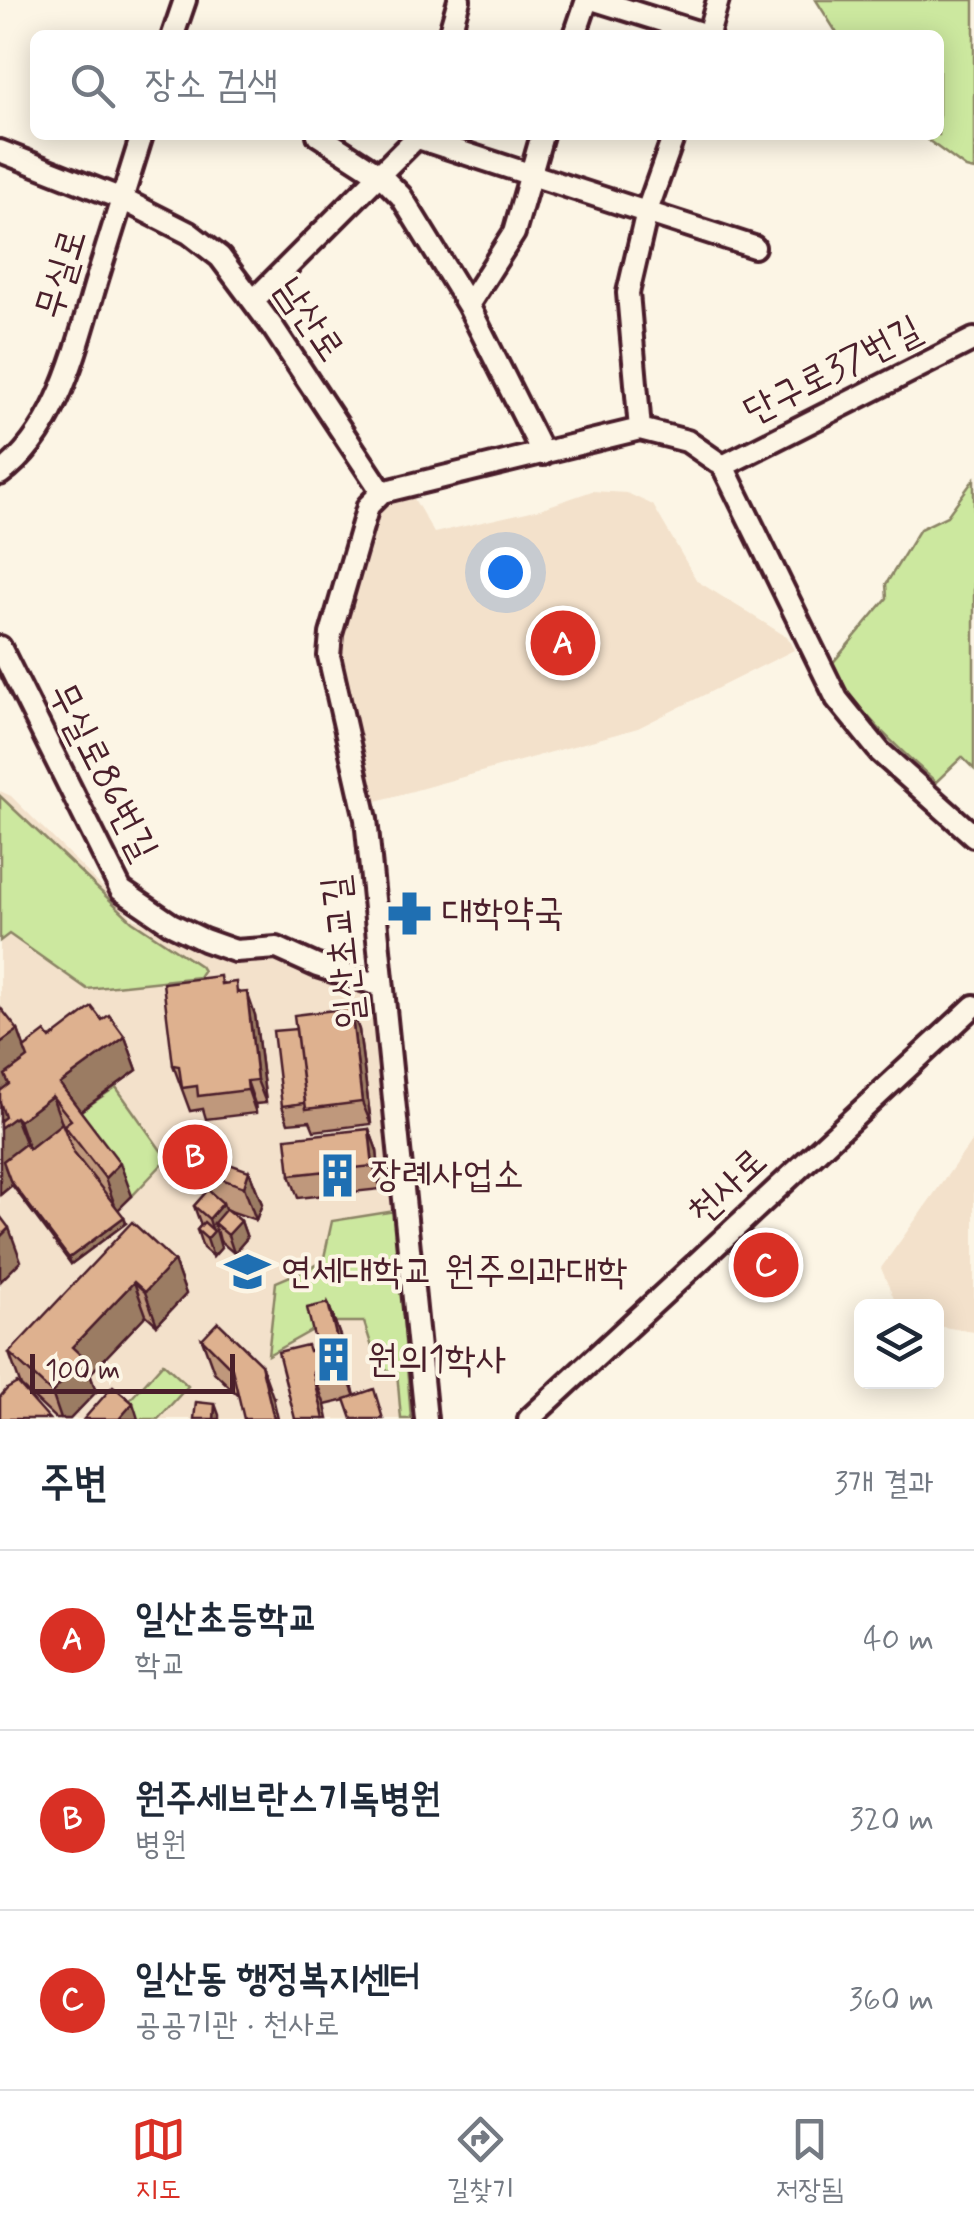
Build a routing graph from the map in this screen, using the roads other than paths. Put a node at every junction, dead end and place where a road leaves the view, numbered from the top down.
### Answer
1 (185, 0) edge
2 (459, 0) edge
3 (591, 0) edge
4 (718, 0) edge
5 (175, 30) edge
6 (450, 30) edge
7 (578, 30) edge
8 (691, 30) edge
9 (709, 30) edge
10 (140, 140) edge
11 (326, 140) edge
12 (415, 140) edge
13 (430, 140) edge
14 (540, 140) edge
15 (672, 140) edge
16 (0, 151) edge
17 (380, 175) junction
18 (528, 175) junction
19 (122, 199) junction
20 (647, 212) junction
21 (754, 247) dead end
22 (254, 300) junction
23 (468, 305) junction
24 (974, 339) edge
25 (640, 430) junction
26 (543, 454) junction
27 (723, 466) junction
28 (0, 474) edge
29 (382, 492) junction
30 (0, 647) edge
31 (974, 836) edge
32 (382, 986) junction
33 (974, 1006) edge
34 (426, 1419) edge
35 (529, 1419) edge

1 - 5 street
2 - 6 street
3 - 7 street
3 - 8 street
4 - 9 street
10 - 19 street, 무실로
11 - 17 street
12 - 17 street
13 - 18 street
14 - 18 street
15 - 20 street
16 - 19 street, 남산로
17 - 22 street
17 - 23 street
18 - 20 street
18 - 23 street
19 - 22 street, 남산로
19 - 28 street, 무실로
20 - 21 street
20 - 25 street
22 - 29 street, 남산로
23 - 26 street
24 - 27 street, 단구로37번길
25 - 26 street
25 - 27 street
26 - 29 street
27 - 31 street
29 - 32 street, 일산초교길
30 - 32 street, 무실로86번길
32 - 34 street, 일산초교길
33 - 35 street, 천사로

